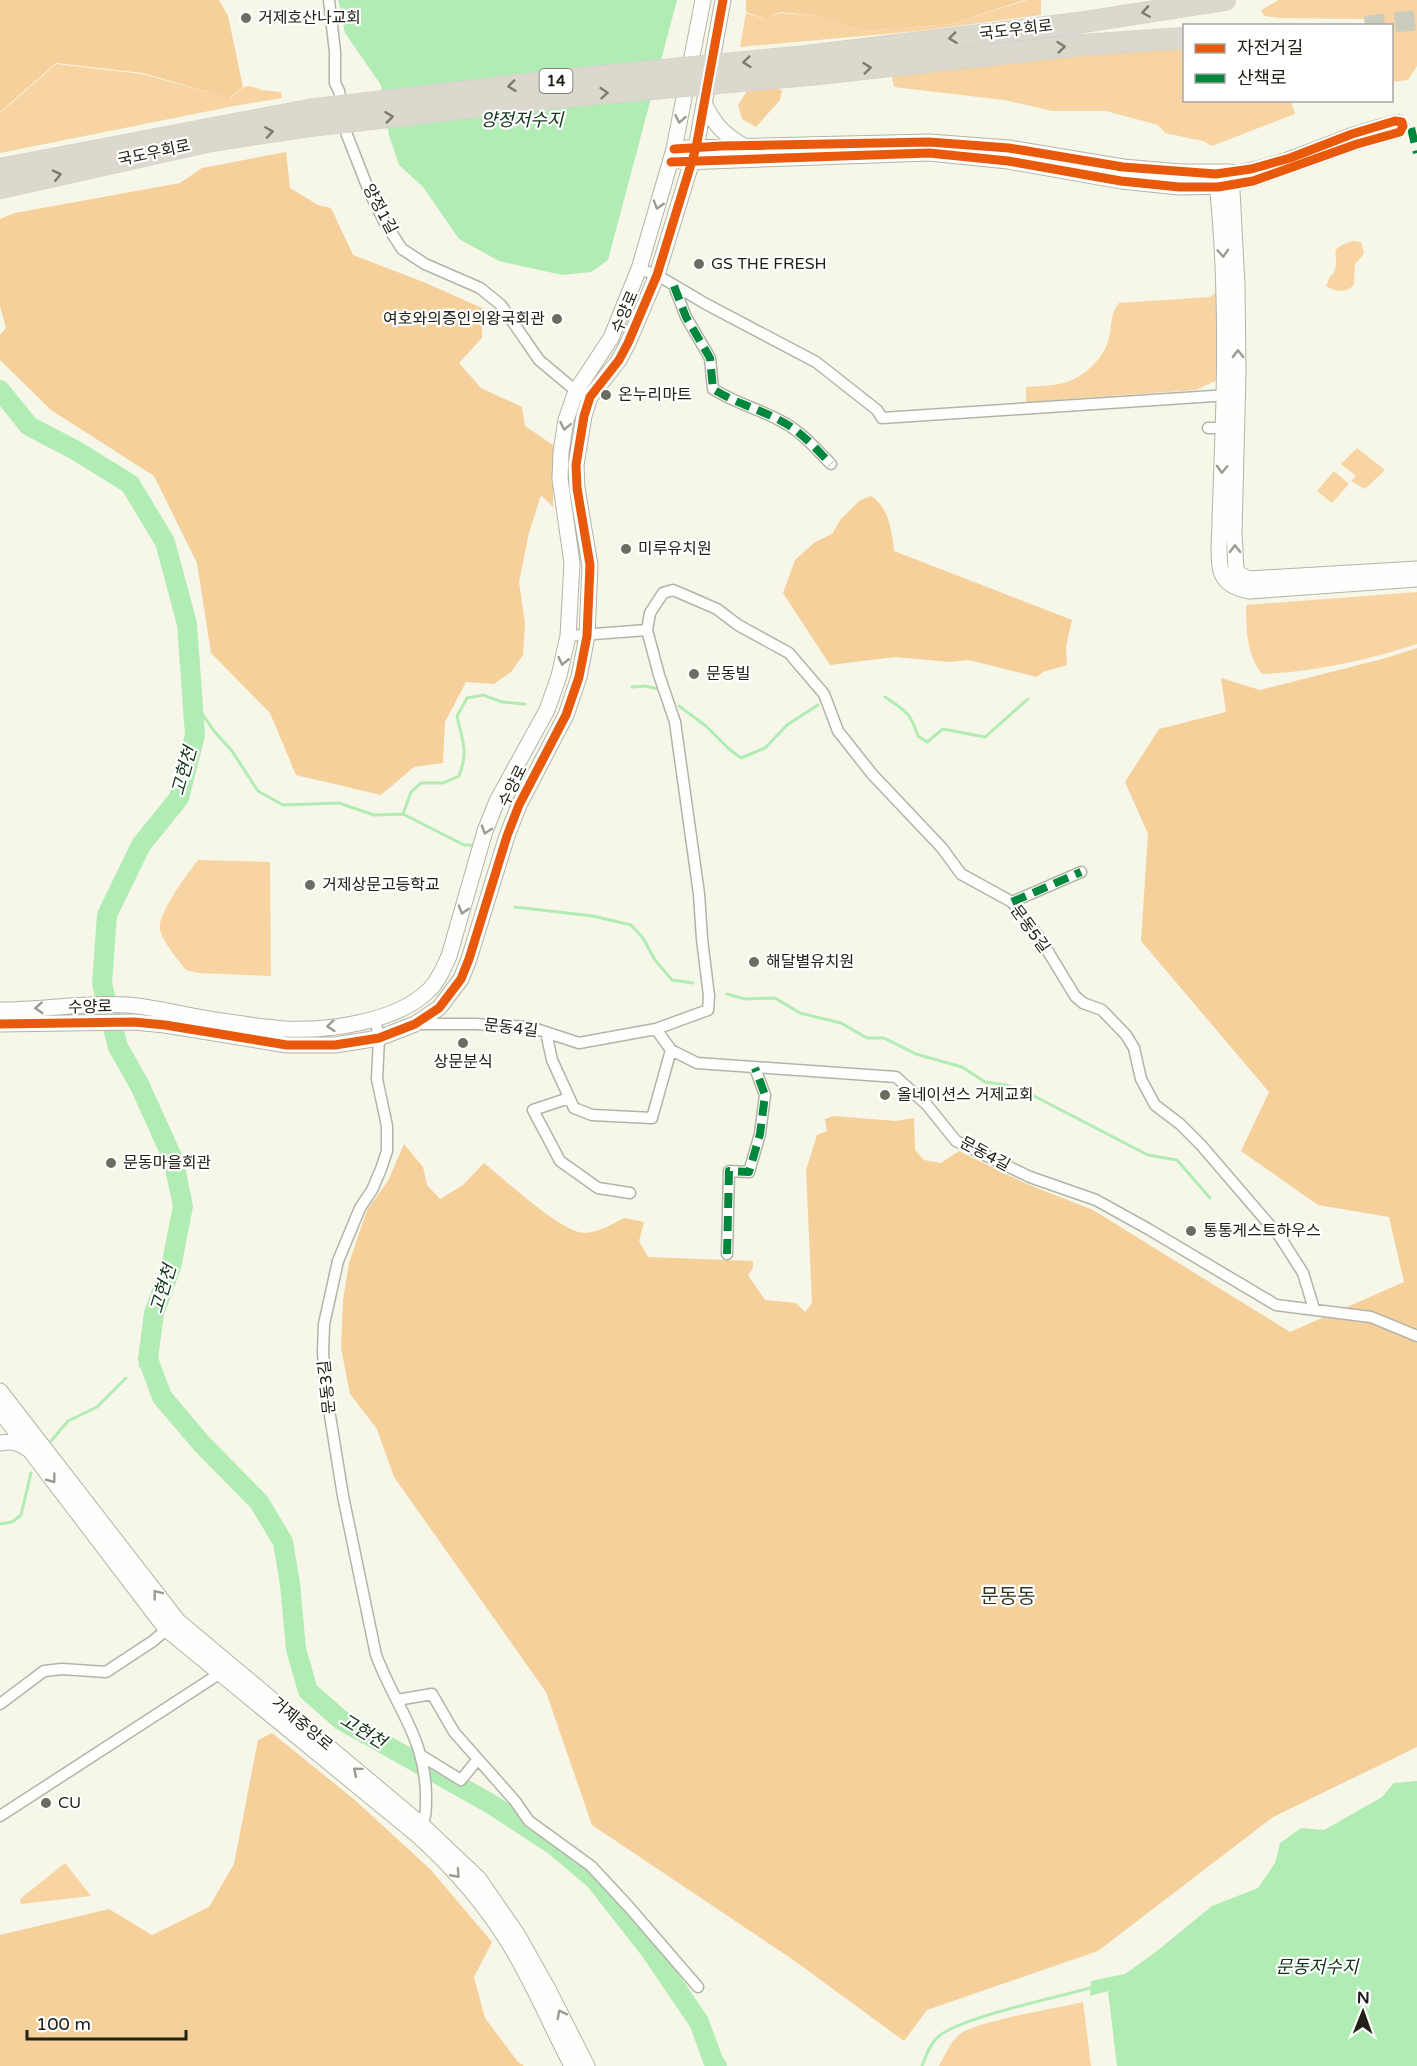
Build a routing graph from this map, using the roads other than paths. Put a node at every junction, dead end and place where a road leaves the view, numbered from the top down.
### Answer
1 (329, 0) edge
2 (703, 0) edge
3 (723, 0) edge
4 (1225, 0) edge
5 (1183, 38) edge
6 (807, 65) junction
7 (705, 105) junction
8 (309, 118) junction
9 (744, 146) junction
10 (695, 154) junction
11 (673, 156) junction
12 (710, 160) junction
13 (0, 169) edge
14 (688, 179) junction
15 (1225, 179) junction
16 (1189, 187) junction
17 (0, 188) edge
18 (1221, 213) junction
19 (639, 269) junction
20 (657, 275) junction
21 (675, 286) junction
22 (583, 394) junction
23 (1231, 395) junction
24 (1223, 428) junction
25 (831, 464) dead end
26 (1417, 569) edge
27 (1417, 579) edge
28 (647, 630) junction
29 (568, 636) junction
30 (587, 636) junction
31 (1081, 872) dead end
32 (1012, 902) junction
33 (0, 1010) edge
34 (375, 1018) junction
35 (0, 1024) edge
36 (415, 1024) junction
37 (656, 1029) junction
38 (546, 1032) junction
39 (379, 1038) junction
40 (671, 1050) junction
41 (755, 1068) junction
42 (569, 1098) junction
43 (630, 1193) dead end
44 (727, 1254) dead end
45 (1314, 1309) junction
46 (1417, 1336) edge
47 (0, 1391) edge
48 (11, 1422) edge
49 (0, 1443) edge
50 (31, 1452) junction
51 (172, 1625) junction
52 (224, 1669) junction
53 (397, 1700) junction
54 (0, 1704) edge
55 (422, 1756) junction
56 (477, 1760) junction
57 (0, 1816) edge
58 (419, 1830) junction
59 (698, 1987) dead end
60 (572, 2066) edge
61 (587, 2066) edge

1 - 22 street, 양정1길
2 -> 11 street
3 - 7 street, 수양로
4 -> 6 highway, 국도우회로 / 14
6 -> 5 highway, 국도우회로 / 14
6 - 8 highway, 14, bridge
7 - 9 street
7 - 10 street, 수양로
8 - 13 highway, 국도우회로 / 14
17 -> 8 highway, 국도우회로 / 14
9 - 10 street
9 - 15 street
10 - 11 street
10 - 12 street
10 - 14 street, 수양로
11 -> 19 street
12 - 14 street
12 - 16 street
14 - 20 street, 수양로
15 - 15 street
15 - 16 street
15 - 18 street
23 -> 15 street
16 - 18 street
18 -> 23 street
19 - 20 street
19 - 22 street
20 - 21 street
20 - 22 street, 수양로
21 - 23 street
21 - 25 street
22 -> 29 street, 수양로
22 - 30 street, 수양로
23 - 24 street
26 -> 24 street
24 -> 27 street
28 - 30 street
28 - 32 street, 문동5길
28 - 37 street
29 - 30 street
29 -> 34 street, 수양로
30 - 36 street, 수양로
31 - 32 street
32 - 45 street, 문동5길
34 -> 33 street, 수양로
34 - 39 street, 문동3길
35 - 39 street, 수양로
36 - 38 street, 문동4길
36 - 39 street, 수양로
37 - 38 street, 문동4길
37 - 40 street, 문동4길
38 - 42 street
39 - 53 street, 문동3길
40 - 41 street, 문동4길
40 - 42 street
41 - 44 street
41 - 45 street, 문동4길
42 - 43 street
45 - 46 street, 문동4길
47 - 48 street, 거제중앙로
48 - 49 street
48 - 50 street, 거제중앙로
51 -> 48 street, 거제중앙로
49 - 50 street
50 -> 51 street, 거제중앙로
51 - 52 street, 거제중앙로
51 - 54 street
52 - 57 street
52 - 58 street, 거제중앙로
53 - 55 street, 문동3길
53 - 56 street
55 - 56 street
55 - 58 street, 문동3길
56 - 59 street
58 -> 60 street, 거제중앙로
61 -> 58 street, 거제중앙로

